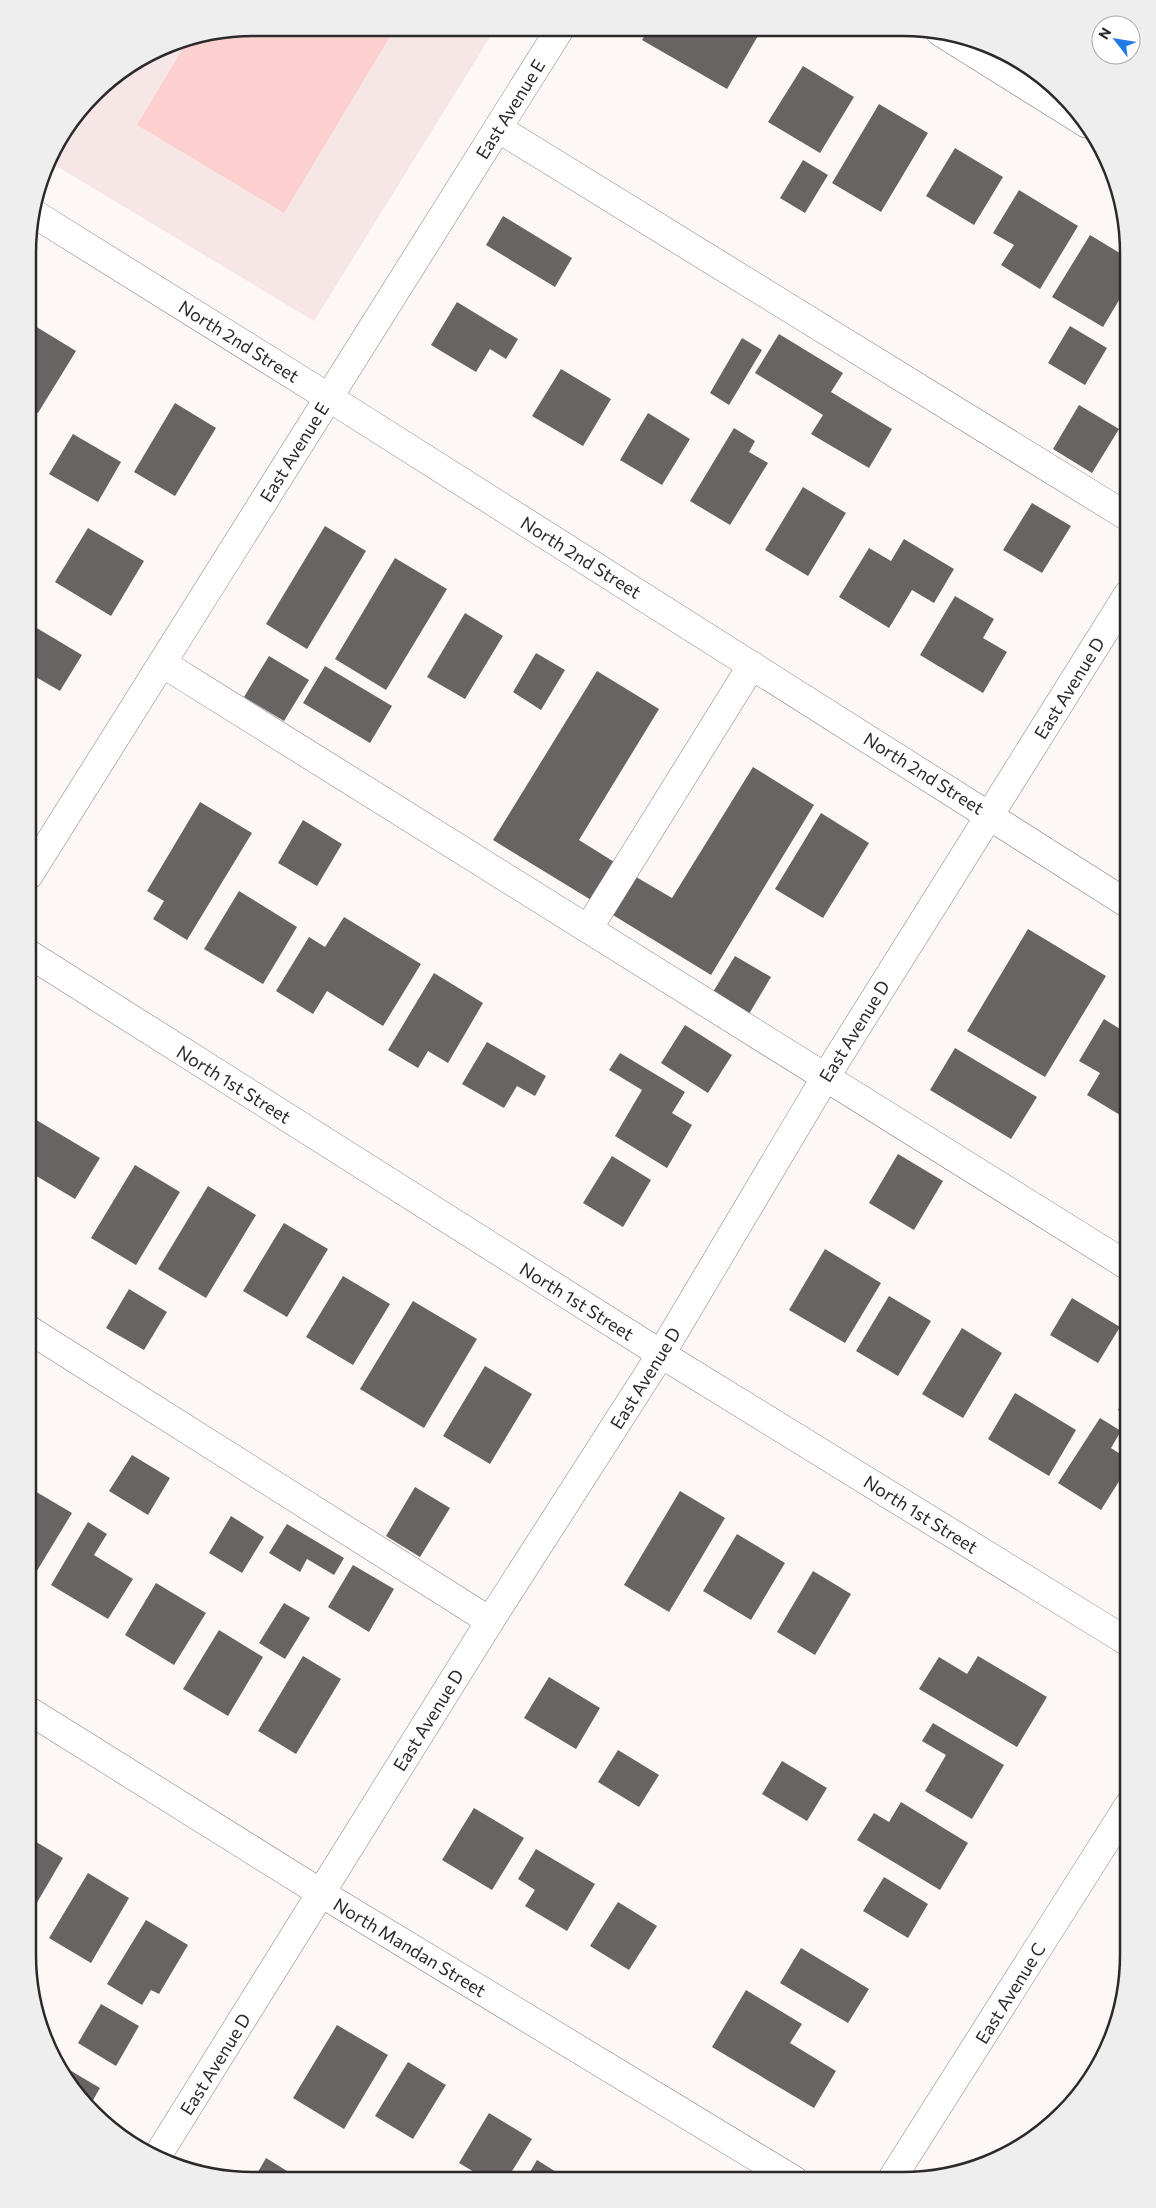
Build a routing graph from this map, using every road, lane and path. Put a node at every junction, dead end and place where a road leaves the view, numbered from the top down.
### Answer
1 (556, 36) edge
2 (959, 44) edge
3 (1067, 112) edge
4 (499, 129) junction
5 (39, 217) edge
6 (328, 397) junction
7 (1120, 512) edge
8 (1120, 607) edge
9 (162, 663) junction
10 (752, 665) junction
11 (990, 815) junction
12 (36, 864) edge
13 (1120, 899) edge
14 (588, 929) junction
15 (36, 958) edge
16 (825, 1078) junction
17 (1120, 1261) edge
18 (36, 1334) edge
19 (661, 1354) junction
20 (490, 1621) junction
21 (1120, 1637) edge
22 (36, 1715) edge
23 (1120, 1819) edge
24 (321, 1893) junction
25 (161, 2151) edge
26 (781, 2172) edge
27 (896, 2172) edge

1 - 4 street, East Avenue E
2 - 3 street
4 - 6 street, East Avenue E
4 - 7 street
5 - 6 street, North 2nd Street
6 - 9 street, East Avenue E
6 - 10 street, North 2nd Street
8 - 11 street, East Avenue D
9 - 12 street, East Avenue E
9 - 14 street
10 - 11 street, North 2nd Street
10 - 14 street
11 - 13 street, North 2nd Street
11 - 16 street, East Avenue D
14 - 16 street
15 - 19 street, North 1st Street
16 - 17 street
16 - 19 street, East Avenue D
18 - 20 street
19 - 20 street, East Avenue D
19 - 21 street, North 1st Street
20 - 24 street, East Avenue D
22 - 24 street, North Mandan Street
23 - 27 street, East Avenue C
24 - 25 street, East Avenue D
24 - 26 street, North Mandan Street

